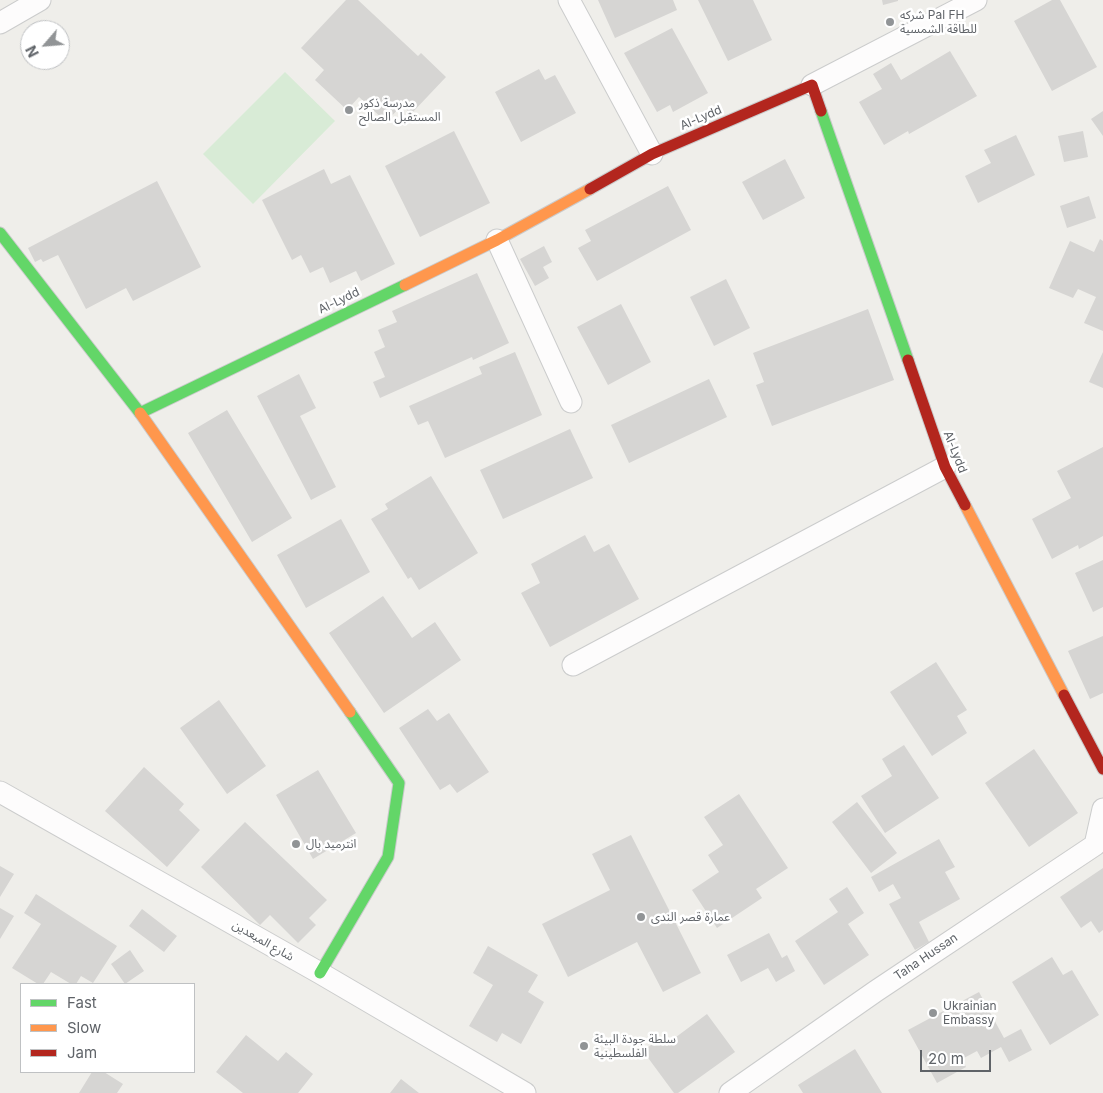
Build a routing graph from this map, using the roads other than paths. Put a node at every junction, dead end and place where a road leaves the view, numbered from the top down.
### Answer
1 (40, 0) edge
2 (569, 0) edge
3 (976, 0) edge
4 (0, 23) edge
5 (812, 85) junction
6 (652, 154) junction
7 (0, 233) edge
8 (497, 240) junction
9 (571, 402) dead end
10 (140, 413) junction
11 (944, 467) junction
12 (573, 665) dead end
13 (1103, 769) edge
14 (0, 792) edge
15 (1103, 810) edge
16 (320, 973) junction
17 (525, 1093) edge
18 (730, 1093) edge

1 - 4 street
2 - 6 street
3 - 5 street
5 - 6 street, Al-Lydd
5 - 11 street, Al-Lydd
6 - 8 street, Al-Lydd
7 - 10 street
8 - 9 street
8 - 10 street, Al-Lydd
10 - 16 street
11 - 12 street
11 - 13 street, Al-Lydd
14 - 16 street, شارع المبعدين
15 - 18 street, Taha Hussan
16 - 17 street, شارع المبعدين

